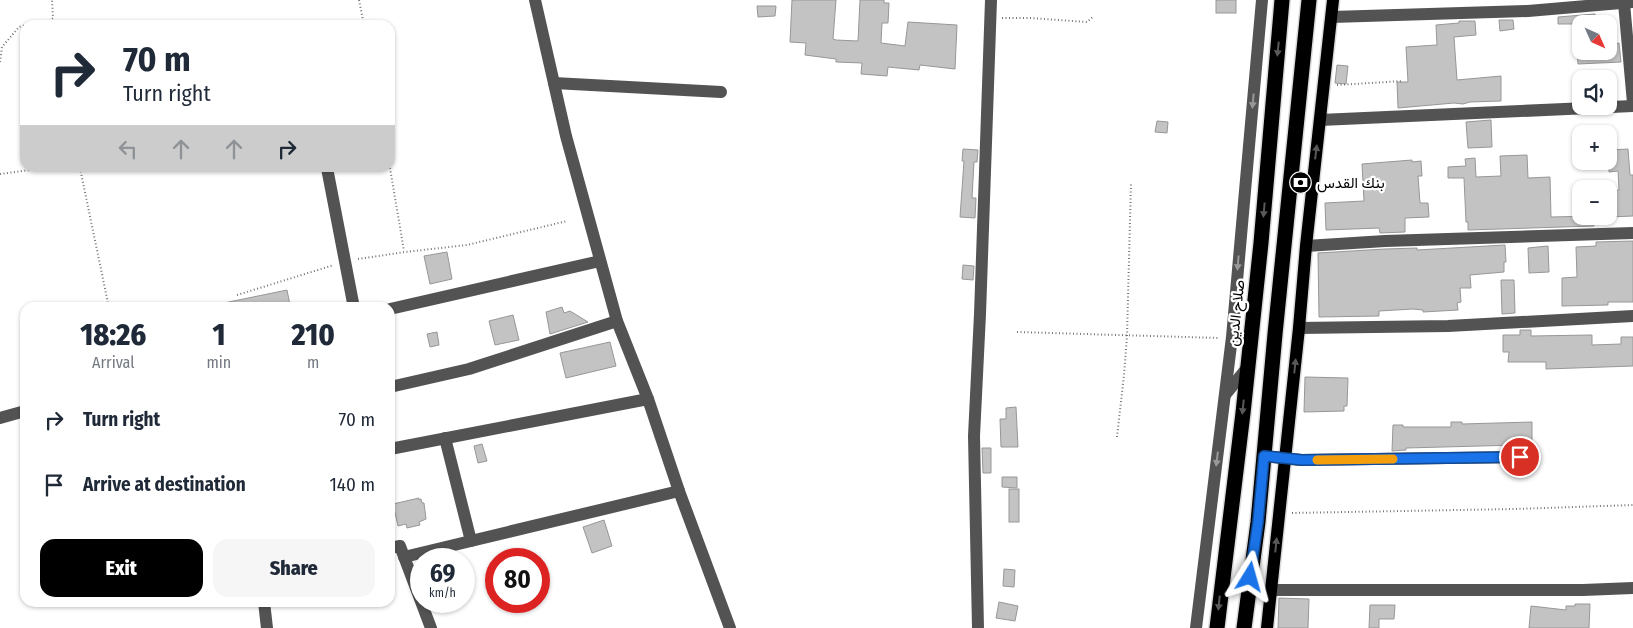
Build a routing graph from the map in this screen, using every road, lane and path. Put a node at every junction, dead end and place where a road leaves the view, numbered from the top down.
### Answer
1 (52, 0) edge
2 (359, 0) edge
3 (536, 0) edge
4 (991, 0) edge
5 (1262, 0) edge
6 (1282, 0) edge
7 (1309, 0) edge
8 (1333, 0) edge
9 (1628, 3) edge
10 (1094, 16) dead end
11 (1332, 17) junction
12 (992, 18) junction
13 (51, 20) edge
14 (363, 20) edge
15 (20, 27) edge
16 (0, 62) edge
17 (1403, 81) dead end
18 (554, 83) junction
19 (1324, 86) junction
20 (721, 92) dead end
21 (1633, 105) edge
22 (1320, 120) junction
23 (20, 171) edge
24 (81, 172) edge
25 (328, 172) edge
26 (391, 172) edge
27 (0, 174) edge
28 (1131, 183) dead end
29 (567, 221) dead end
30 (1633, 232) edge
31 (1306, 246) junction
32 (405, 252) junction
33 (600, 261) junction
34 (345, 262) junction
35 (238, 296) dead end
36 (108, 302) edge
37 (353, 302) edge
38 (395, 308) edge
39 (1633, 316) edge
40 (617, 321) junction
41 (1299, 328) junction
42 (1017, 332) dead end
43 (1127, 336) junction
44 (1232, 337) junction
45 (1248, 368) junction
46 (395, 386) edge
47 (1225, 394) junction
48 (648, 399) junction
49 (20, 412) edge
50 (0, 418) edge
51 (1117, 437) dead end
52 (445, 438) junction
53 (395, 448) edge
54 (1264, 456) junction
55 (1520, 457) dead end
56 (1285, 458) junction
57 (679, 491) junction
58 (1633, 505) edge
59 (1279, 513) junction
60 (471, 541) junction
61 (395, 547) edge
62 (404, 557) junction
63 (1633, 588) edge
64 (1272, 590) junction
65 (265, 607) edge
66 (267, 628) edge
67 (431, 628) edge
68 (730, 628) edge
69 (978, 628) edge
70 (1196, 628) edge
71 (1216, 628) edge
72 (1244, 628) edge
73 (1267, 628) edge

1 - 13 path
2 - 14 path
3 - 18 street
4 - 12 street
5 -> 44 street
6 -> 45 highway, صلاح الدين
7 - 54 highway
8 - 11 main road
9 - 11 street
9 - 21 street
10 - 12 path
11 - 19 main road
12 - 69 street
15 - 16 path
17 - 19 path
18 - 20 street
18 - 33 street
19 - 22 main road
21 - 22 street
31 -> 22 main road
23 - 27 path
24 - 36 path
25 - 34 street
26 - 32 path
28 - 43 path
29 - 32 path
30 - 31 street
31 - 41 main road
32 - 34 path
33 - 38 street
33 - 40 street
34 - 35 path
34 - 37 street
39 - 41 street
40 - 46 street
40 - 48 street
56 -> 41 main road
42 - 43 path
43 - 44 path
43 - 51 path
44 - 47 street
45 - 47 street
45 -> 71 highway, صلاح الدين
47 -> 70 street
48 - 52 street
48 - 57 street
49 - 50 street
52 - 53 street
52 - 60 street
54 - 56 street
54 - 72 highway
55 - 56 street
56 - 59 main road
57 - 60 street
57 - 68 street
58 - 59 path
64 -> 59 main road
60 - 62 street
61 - 62 street
62 - 67 street
63 - 64 street
64 - 73 main road
65 - 66 street

